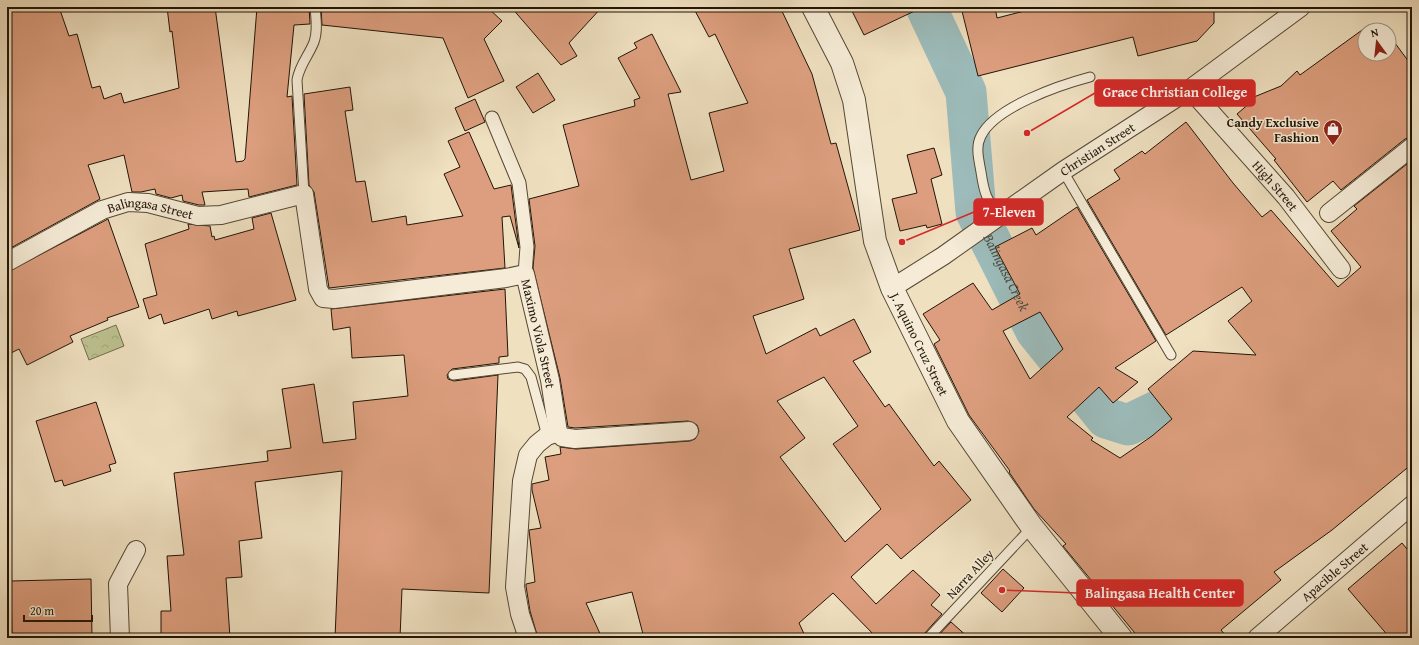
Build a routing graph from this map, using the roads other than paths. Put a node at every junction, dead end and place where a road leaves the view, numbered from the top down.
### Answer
1 (315, 7) edge
2 (813, 7) edge
3 (1301, 7) edge
4 (1090, 77) dead end
5 (1190, 89) junction
6 (492, 118) dead end
7 (1412, 147) edge
8 (1062, 171) junction
9 (304, 194) junction
10 (1329, 213) dead end
11 (997, 218) junction
12 (7, 262) edge
13 (1341, 269) dead end
14 (525, 274) junction
15 (892, 288) junction
16 (1171, 355) dead end
17 (453, 374) dead end
18 (689, 431) dead end
19 (552, 434) junction
20 (1412, 505) edge
21 (1032, 527) junction
22 (136, 550) dead end
23 (120, 638) edge
24 (528, 638) edge
25 (928, 638) edge
26 (1122, 638) edge
27 (1257, 638) edge

1 - 9 lane
2 - 15 street, J. Aquino Cruz Street
3 - 5 street, Christian Street
4 - 11 lane
5 - 8 street, Christian Street
5 - 13 street, High Street
6 - 14 street
7 - 10 street
8 - 11 street, Christian Street
8 - 16 lane
9 - 12 street, Balingasa Street
9 - 14 street, Maximo Viola Street
11 - 15 street, Christian Street
14 - 19 street, Maximo Viola Street
15 - 21 street, J. Aquino Cruz Street
17 - 19 lane
18 - 19 street
19 - 24 street
20 - 27 street, Apacible Street
21 - 25 lane, Narra Alley
21 - 26 street, J. Aquino Cruz Street
22 - 23 street

